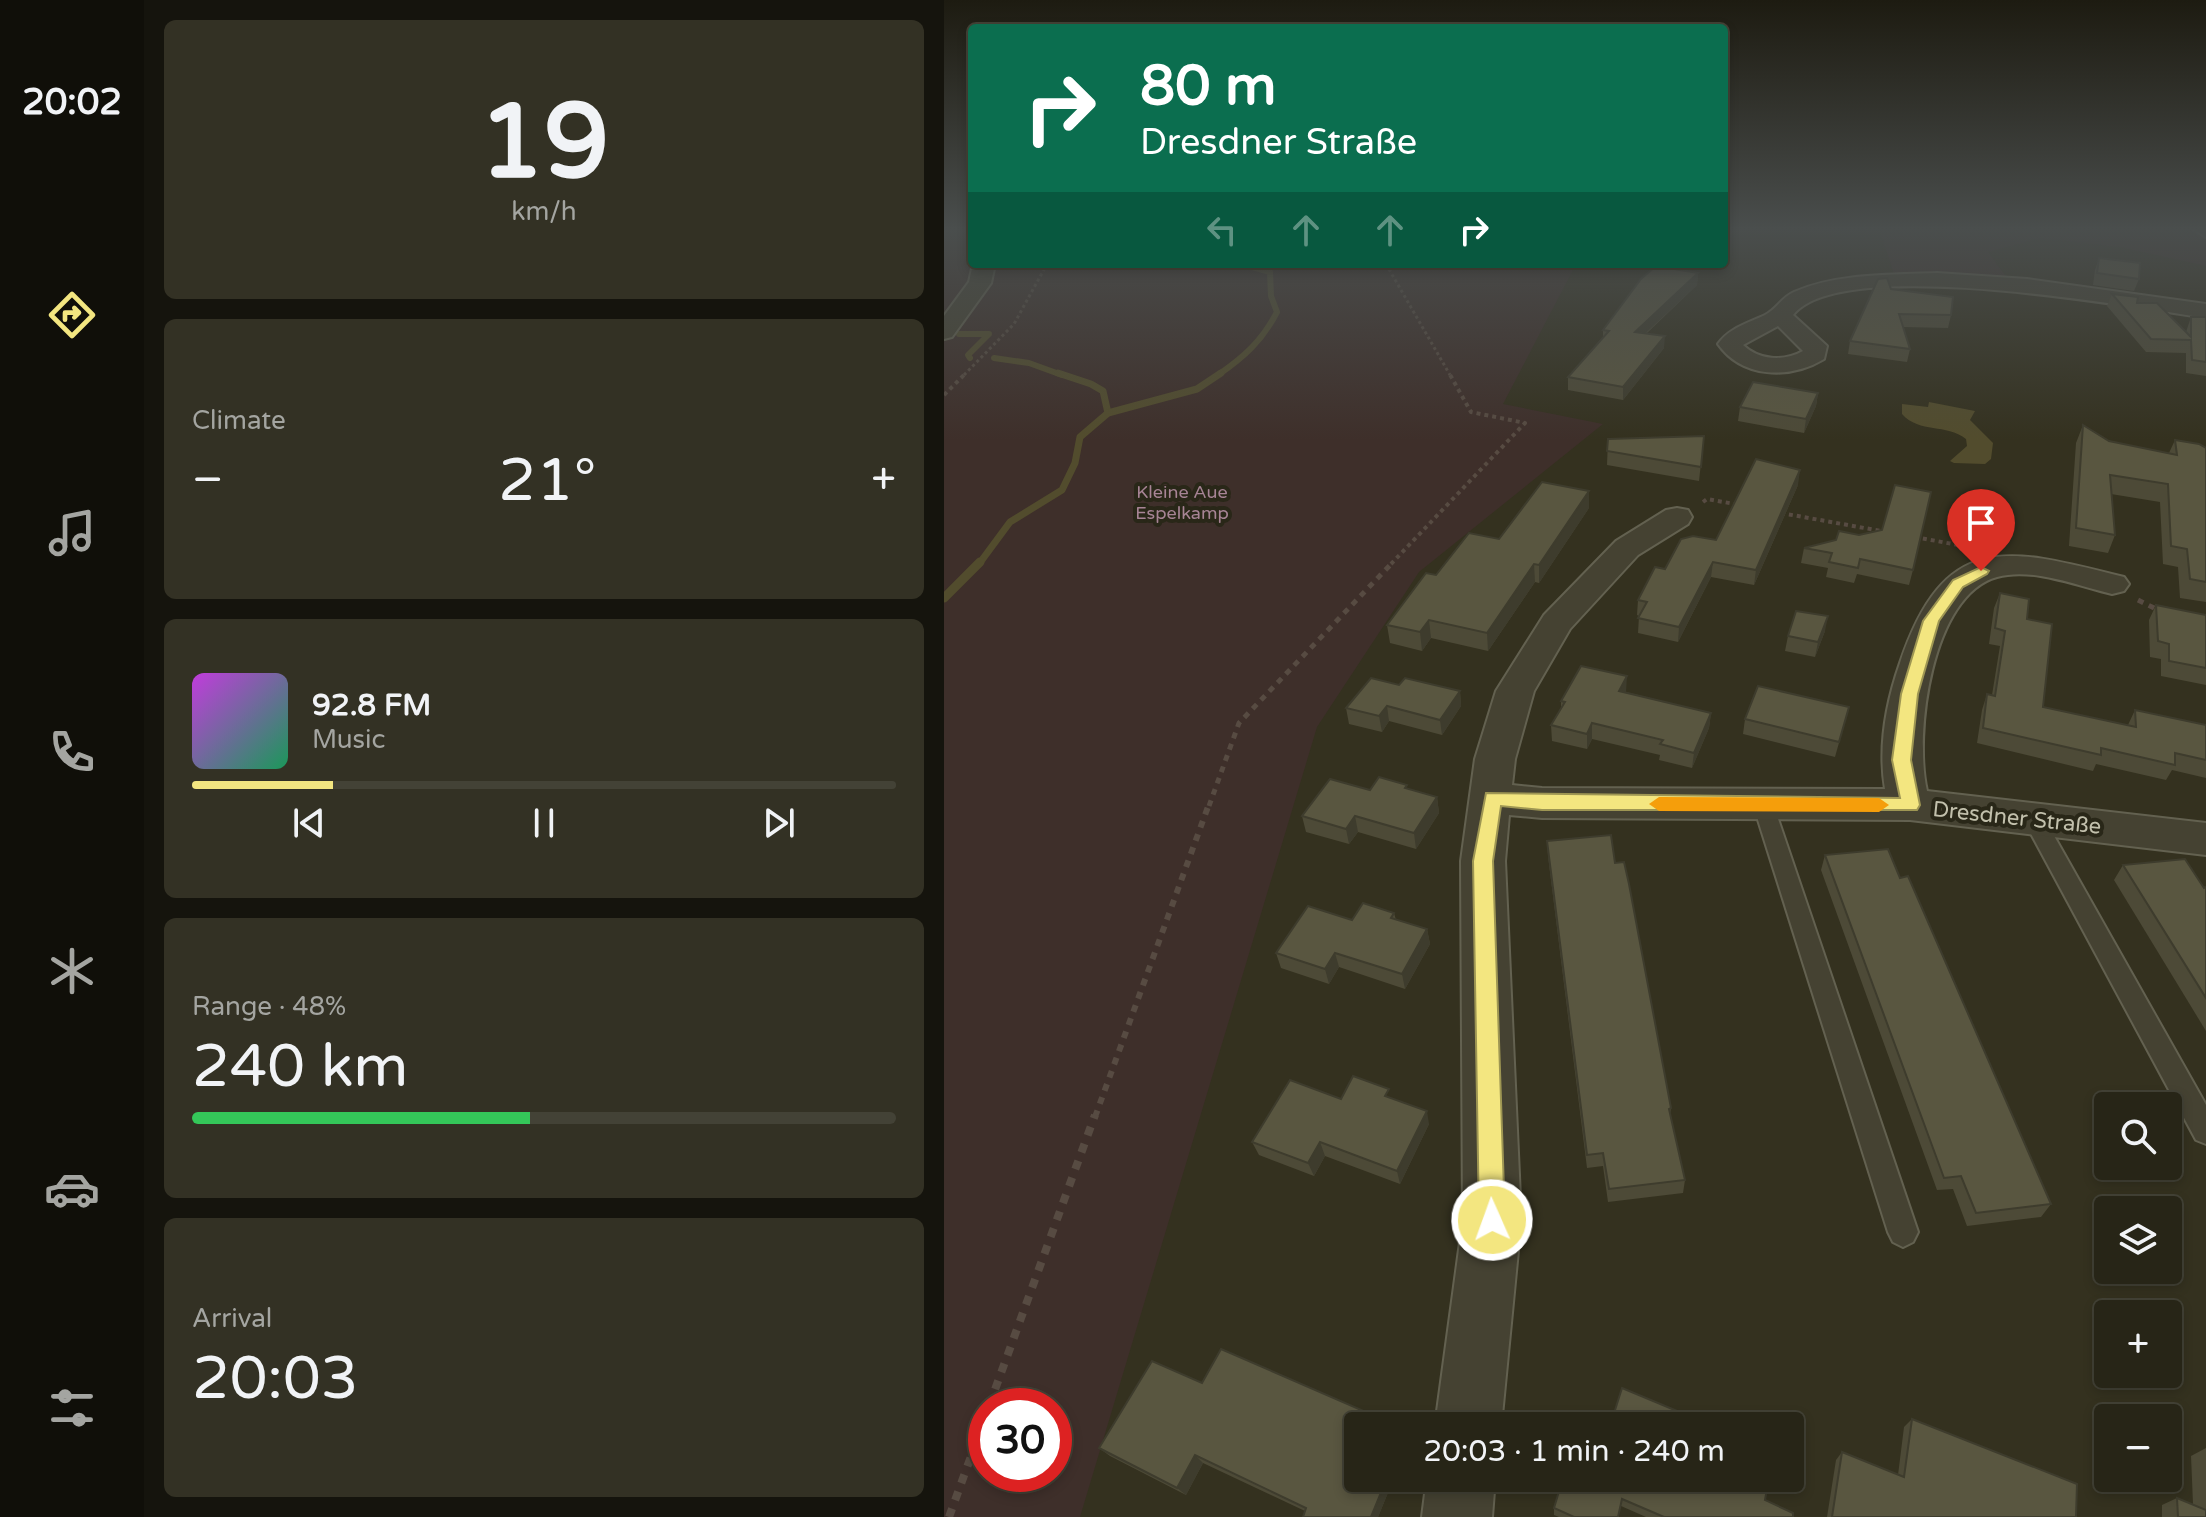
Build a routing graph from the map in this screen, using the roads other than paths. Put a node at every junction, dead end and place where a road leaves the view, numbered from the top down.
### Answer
1 (968, 299) edge
2 (1797, 299) edge
3 (2121, 299) edge
4 (2206, 311) edge
5 (1780, 316) dead end
6 (944, 332) edge
7 (1677, 517) road end
8 (2112, 584) road end
9 (1492, 798) junction
10 (1763, 804) junction
11 (1910, 805) junction
12 (2033, 817) junction
13 (2206, 839) edge
14 (2206, 1131) edge
15 (1903, 1232) dead end
16 (1470, 1412) edge
17 (1460, 1492) edge
18 (1457, 1517) edge

1 - 6 street
2 - 5 street
3 - 4 street
7 - 9 street
8 - 11 street
9 - 10 street, Dresdner Straße
9 - 16 street
10 - 11 street, Dresdner Straße
10 - 15 lane
11 - 12 street, Dresdner Straße
12 - 13 street, Dresdner Straße
12 - 14 lane
17 - 18 street

